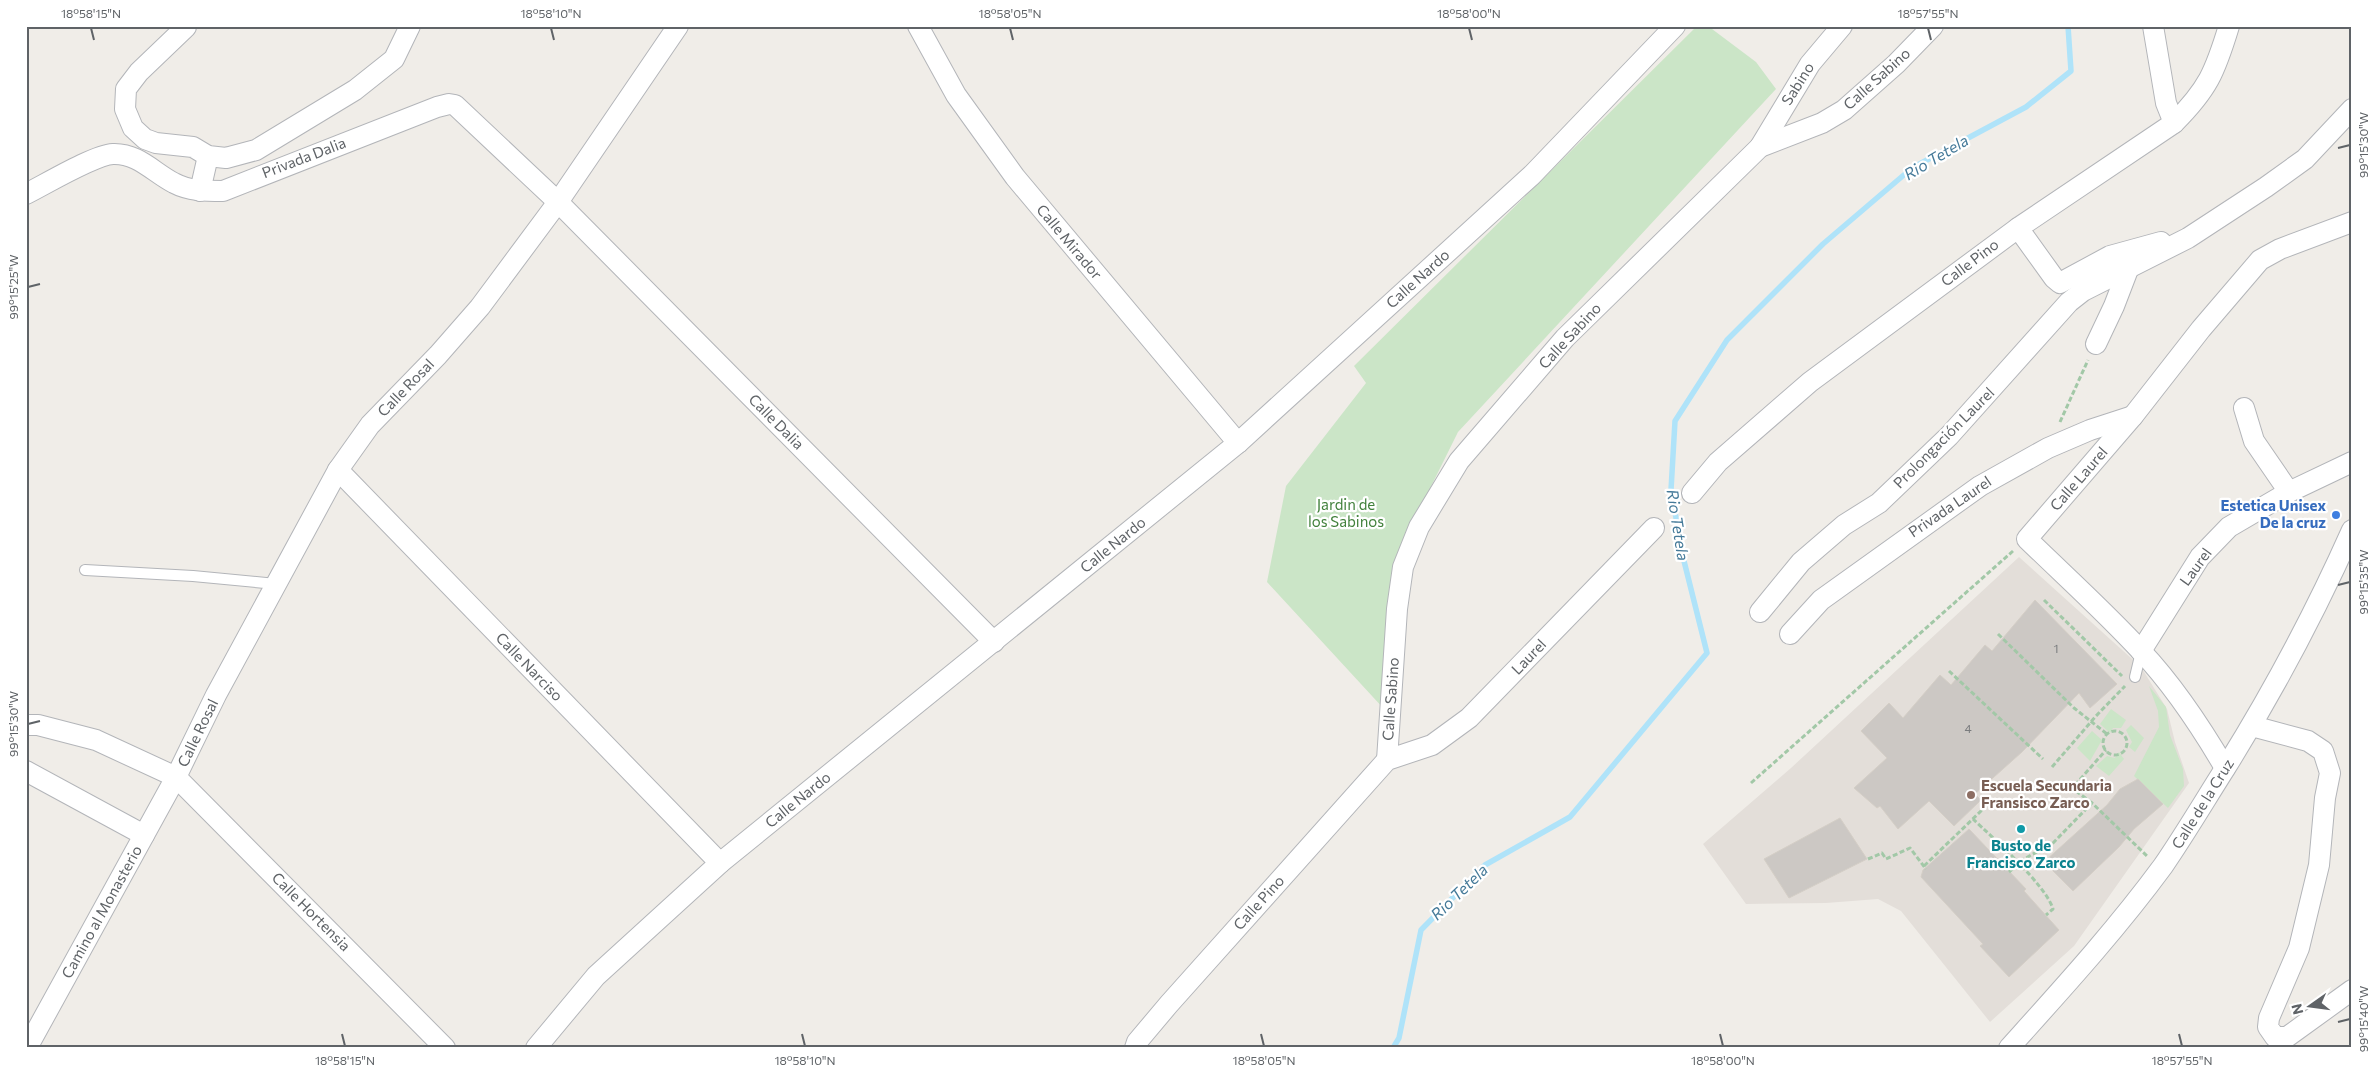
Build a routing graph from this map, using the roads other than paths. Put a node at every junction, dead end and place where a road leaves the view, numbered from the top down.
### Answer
1 (410, 26) edge
2 (678, 26) edge
3 (918, 26) edge
4 (1675, 26) edge
5 (1842, 26) edge
6 (1933, 26) edge
7 (2153, 26) edge
8 (2229, 26) edge
9 (186, 27) edge
10 (2352, 109) edge
11 (2174, 123) junction
12 (1760, 147) junction
13 (208, 156) junction
14 (200, 191) junction
15 (26, 194) edge
16 (558, 202) junction
17 (2352, 222) edge
18 (2018, 228) junction
19 (2188, 238) junction
20 (2129, 267) junction
21 (2096, 344) road end
22 (2244, 408) dead end
23 (2133, 416) junction
24 (1238, 443) junction
25 (2352, 462) edge
26 (338, 470) junction
27 (2289, 492) junction
28 (1692, 493) dead end
29 (1654, 528) dead end
30 (2352, 530) edge
31 (85, 570) dead end
32 (276, 584) junction
33 (1760, 612) dead end
34 (1790, 634) dead end
35 (994, 642) junction
36 (2141, 651) junction
37 (2135, 676) dead end
38 (26, 725) edge
39 (2252, 726) junction
40 (1387, 760) junction
41 (2225, 768) junction
42 (26, 771) edge
43 (176, 777) junction
44 (144, 835) junction
45 (720, 863) junction
46 (2352, 990) edge
47 (27, 1048) edge
48 (445, 1048) edge
49 (536, 1048) edge
50 (1135, 1048) edge
51 (2009, 1048) edge

1 - 13 street
2 - 16 street, Calle Rosal
3 - 24 street, Calle Mirador
4 - 24 street, Calle Nardo
5 - 12 street, Sabino
6 - 12 street, Calle Sabino
7 - 11 street
8 - 11 street, Calle Pino
9 - 13 street
10 - 19 street
11 - 18 street, Calle Pino
12 - 40 street, Calle Sabino
13 - 14 street
14 - 15 street, Privada Dalia
14 - 16 street, Privada Dalia
16 - 26 street, Calle Rosal
16 - 35 street, Calle Dalia
17 - 23 street, Calle Laurel
18 - 19 street
18 - 28 street, Calle Pino
19 - 20 street
20 - 21 street
20 - 33 street, Prolongación Laurel
22 - 27 street
23 - 34 street, Privada Laurel
23 - 36 street, Calle Laurel
24 - 35 street, Calle Nardo
25 - 27 street, Laurel
26 - 32 street, Calle Rosal
26 - 45 street, Calle Narciso
27 - 36 street, Laurel
29 - 40 street, Laurel
30 - 39 street, Calle de la Cruz
31 - 32 lane
32 - 43 street, Calle Rosal
35 - 45 street, Calle Nardo
36 - 37 lane
36 - 41 street
38 - 43 street
39 - 41 street, Calle de la Cruz
39 - 46 street
40 - 50 street, Calle Pino
41 - 51 street, Calle de la Cruz
42 - 44 street
43 - 44 street, Camino al Monasterio
43 - 48 street, Calle Hortensia
44 - 47 street, Camino al Monasterio
45 - 49 street, Calle Nardo

